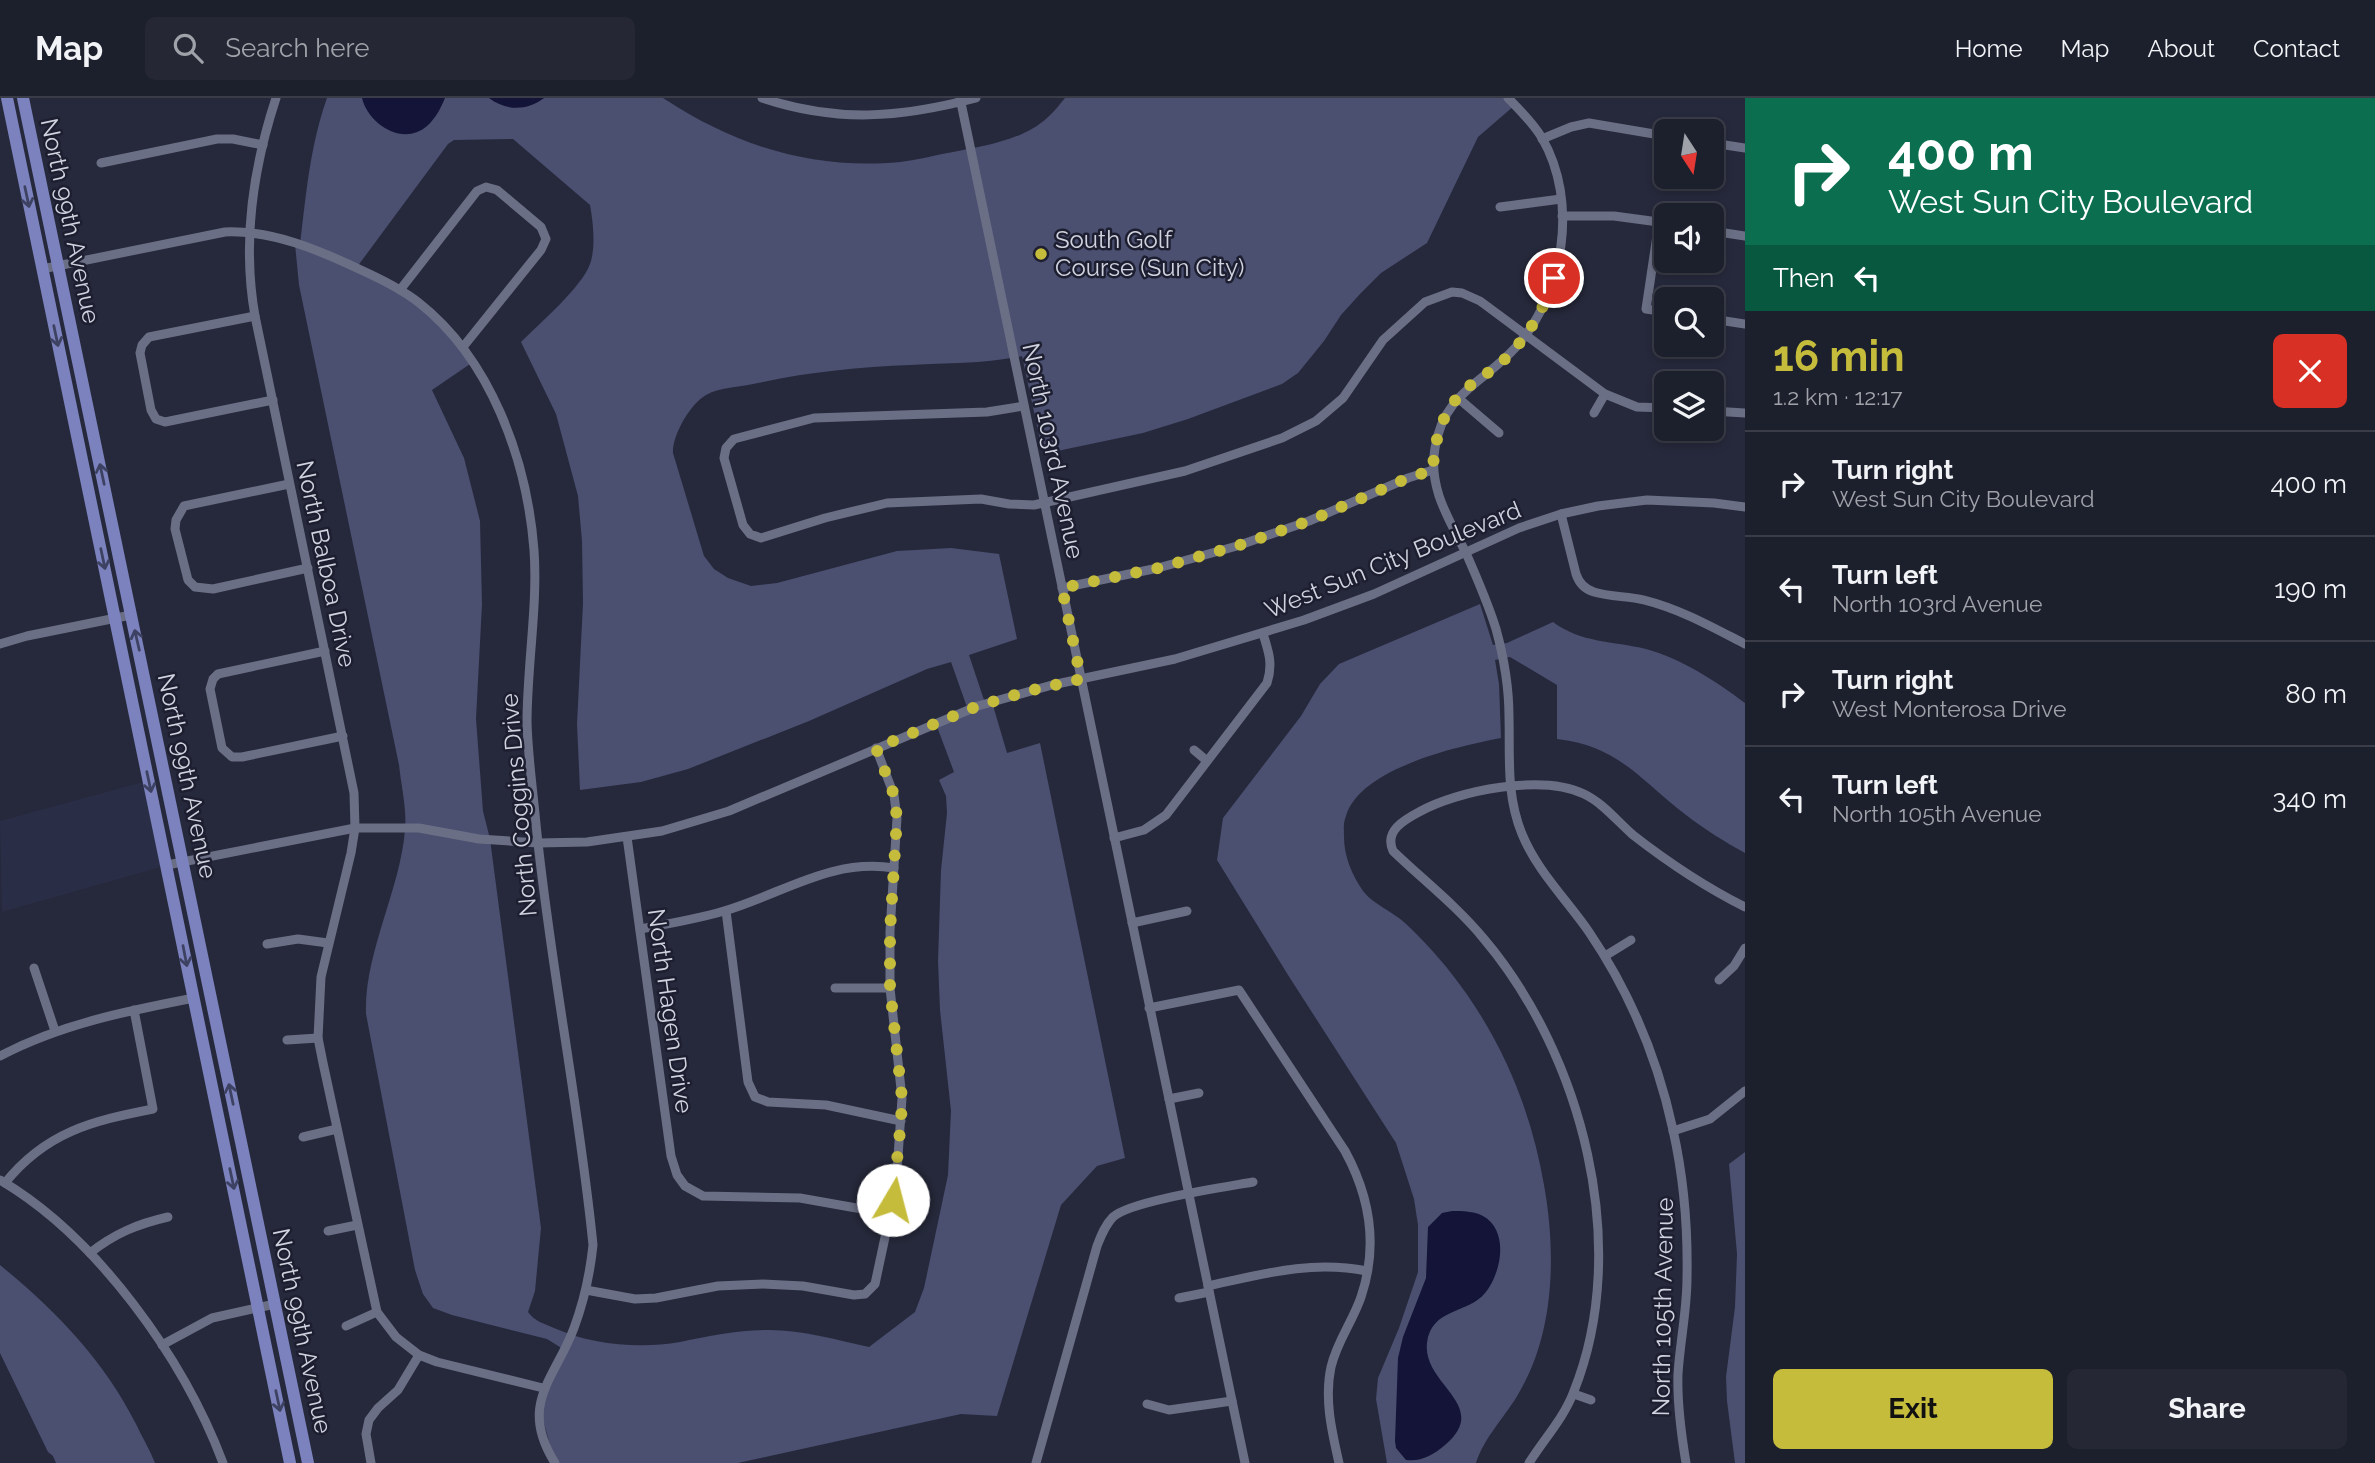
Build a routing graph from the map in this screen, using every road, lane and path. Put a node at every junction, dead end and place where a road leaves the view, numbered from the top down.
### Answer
1 (7, 98) edge
2 (23, 98) edge
3 (276, 98) edge
4 (762, 98) edge
5 (976, 98) edge
6 (1508, 98) edge
7 (960, 100) edge
8 (1654, 134) edge
9 (1542, 139) junction
10 (262, 145) junction
11 (1724, 145) edge
12 (1745, 148) edge
13 (35, 154) junction
14 (19, 157) junction
15 (101, 163) dead end
16 (1561, 199) junction
17 (1500, 207) dead end
18 (1562, 216) junction
19 (1654, 222) edge
20 (249, 232) junction
21 (1724, 233) edge
22 (1745, 236) edge
23 (1654, 266) edge
24 (58, 267) junction
25 (42, 270) junction
26 (400, 290) junction
27 (1654, 310) edge
28 (255, 316) junction
29 (1724, 321) edge
30 (1745, 324) edge
31 (1525, 336) junction
32 (463, 347) junction
33 (1605, 394) junction
34 (1458, 398) junction
35 (273, 400) junction
36 (1024, 406) junction
37 (1654, 408) edge
38 (1724, 412) edge
39 (1594, 413) dead end
40 (1745, 413) edge
41 (1499, 433) dead end
42 (1433, 470) junction
43 (289, 484) junction
44 (1044, 503) junction
45 (1745, 507) edge
46 (1561, 514) junction
47 (1465, 552) junction
48 (308, 568) junction
49 (1062, 588) junction
50 (131, 615) junction
51 (116, 618) junction
52 (1263, 634) junction
53 (0, 644) edge
54 (1745, 644) edge
55 (325, 651) junction
56 (1081, 679) junction
57 (152, 712) junction
58 (136, 716) junction
59 (343, 736) junction
60 (876, 748) junction
61 (1194, 750) dead end
62 (1207, 761) junction
63 (1509, 787) junction
64 (355, 828) junction
65 (627, 837) junction
66 (1114, 838) junction
67 (538, 843) junction
68 (183, 862) junction
69 (167, 865) junction
70 (894, 868) junction
71 (1745, 907) edge
72 (726, 911) junction
73 (1187, 911) dead end
74 (1132, 923) junction
75 (197, 929) junction
76 (640, 929) junction
77 (180, 932) junction
78 (1631, 940) dead end
79 (328, 943) junction
80 (267, 944) dead end
81 (1745, 948) edge
82 (1605, 956) junction
83 (34, 968) dead end
84 (1719, 980) dead end
85 (835, 988) dead end
86 (890, 988) junction
87 (194, 998) junction
88 (1149, 1008) junction
89 (134, 1010) junction
90 (55, 1031) junction
91 (318, 1038) junction
92 (287, 1040) dead end
93 (0, 1056) edge
94 (1745, 1091) edge
95 (1199, 1093) dead end
96 (1169, 1099) junction
97 (901, 1121) junction
98 (337, 1129) junction
99 (1673, 1131) junction
100 (303, 1137) dead end
101 (3, 1182) edge
102 (1252, 1182) dead end
103 (685, 1186) junction
104 (1189, 1195) junction
105 (678, 1197) dead end
106 (890, 1214) junction
107 (168, 1217) dead end
108 (357, 1225) junction
109 (328, 1231) dead end
110 (90, 1252) junction
111 (1367, 1270) junction
112 (1208, 1289) junction
113 (586, 1290) junction
114 (1179, 1298) dead end
115 (275, 1304) junction
116 (258, 1307) junction
117 (377, 1312) junction
118 (346, 1326) dead end
119 (162, 1345) junction
120 (419, 1355) junction
121 (1321, 1355) dead end
122 (1333, 1359) junction
123 (543, 1388) junction
124 (1573, 1394) junction
125 (1591, 1400) dead end
126 (1232, 1401) junction
127 (1147, 1404) dead end
128 (223, 1463) edge
129 (290, 1463) edge
130 (308, 1463) edge
131 (371, 1463) edge
132 (555, 1463) edge
133 (1036, 1463) edge
134 (1245, 1463) edge
135 (1339, 1463) edge
136 (1529, 1463) edge
137 (1686, 1463) edge

1 - 14 main road, North 99th Avenue
2 - 13 main road, North 99th Avenue
3 - 10 street, North Balboa Drive
4 - 7 street
5 - 7 street
6 - 9 street, North 105th Avenue
7 - 36 street, North 103rd Avenue
8 - 9 street
9 - 16 street, North 105th Avenue
10 - 15 street
10 - 20 street, North Balboa Drive
11 - 12 street
13 - 14 main road
13 - 24 main road, North 99th Avenue
14 -> 25 main road, North 99th Avenue
16 - 17 street
16 - 18 street, North 105th Avenue
18 - 19 street
18 - 31 street, North 105th Avenue
20 - 24 street, North Coggins Drive
20 - 26 street, North Coggins Drive
20 - 28 street, North Balboa Drive
21 - 22 street
23 - 27 street
24 - 25 street, North Coggins Drive
50 -> 24 main road, North 99th Avenue
25 -> 51 main road, North 99th Avenue
26 - 32 street, North Coggins Drive
26 - 32 street
28 - 35 street, North Balboa Drive
28 - 35 street
29 - 30 street
31 - 33 street
31 - 34 street, North 105th Avenue
31 - 44 street
32 - 67 street, North Coggins Drive
33 - 37 street
33 - 39 street
34 - 41 street
34 - 42 street, North 105th Avenue
35 - 43 street, North Balboa Drive
36 - 44 street, North 103rd Avenue
36 - 44 street
38 - 40 street
42 - 47 street, North 105th Avenue
42 - 49 street
43 - 48 street, North Balboa Drive
43 - 48 street
44 - 49 street, North 103rd Avenue
45 - 46 street, West Sun City Boulevard
46 - 47 street, West Sun City Boulevard
46 - 54 street
47 - 52 street, West Sun City Boulevard
47 - 63 street, North 105th Avenue
48 - 55 street, North Balboa Drive
49 - 56 street, North 103rd Avenue
50 - 51 street
57 -> 50 main road, North 99th Avenue
51 - 53 street
51 - 58 main road, North 99th Avenue
52 - 56 street, West Sun City Boulevard
52 - 62 street
55 - 59 street, North Balboa Drive
55 - 59 street
56 - 60 street, West Sun City Boulevard
56 - 66 street, North 103rd Avenue
57 - 58 main road
57 - 68 main road, North 99th Avenue
58 -> 69 main road, North 99th Avenue
59 - 64 street, North Balboa Drive
60 - 65 street, West Sun City Boulevard
60 - 70 street
61 - 62 street
62 - 66 street
63 - 71 street
63 - 82 street, North 105th Avenue
63 - 124 street
64 - 67 street, West Sun City Boulevard
64 - 68 street, West Sun City Boulevard
64 - 79 street, North Balboa Drive
65 - 67 street, West Sun City Boulevard
65 - 76 street, North Hagen Drive
66 - 74 street, North 103rd Avenue
67 - 113 street, North Coggins Drive
68 - 69 street, West Sun City Boulevard
68 - 75 main road, North 99th Avenue
69 - 77 main road, North 99th Avenue
70 - 72 street
70 - 86 street
72 - 76 street
72 - 97 street
73 - 74 street
74 - 88 street, North 103rd Avenue
75 - 77 main road
115 -> 75 main road, North 99th Avenue
76 - 103 street, North Hagen Drive
77 -> 87 main road, North 99th Avenue
78 - 82 street
79 - 80 street
79 - 91 street, North Balboa Drive
81 - 84 street
82 - 99 street, North 105th Avenue
83 - 90 street
85 - 86 street
86 - 97 street
87 - 89 street
87 -> 116 main road, North 99th Avenue
88 - 96 street, North 103rd Avenue
88 - 111 street
89 - 90 street
89 - 101 street
90 - 93 street
91 - 92 street
91 - 98 street, North Balboa Drive
94 - 99 street
95 - 96 street
96 - 104 street, North 103rd Avenue
97 - 106 street
98 - 100 street
98 - 108 street, North Balboa Drive
99 - 137 street, North 105th Avenue
101 - 110 street
102 - 104 street
103 - 105 street
103 - 106 street
104 - 112 street, North 103rd Avenue
104 - 133 street
106 - 113 street
107 - 110 street
108 - 109 street
108 - 117 street, North Balboa Drive
110 - 119 street
111 - 112 street
111 - 122 street
112 - 114 street
112 - 126 street, North 103rd Avenue
113 - 123 street, North Coggins Drive
115 - 116 street
115 - 130 main road, North 99th Avenue
116 - 119 street
116 -> 129 main road, North 99th Avenue
117 - 118 street
117 - 120 street, North Balboa Drive
119 - 128 street
120 - 123 street, North Balboa Drive
120 - 131 street
121 - 122 street
122 - 135 street
123 - 132 street, North Coggins Drive
124 - 125 street
124 - 136 street
126 - 127 street
126 - 134 street, North 103rd Avenue

